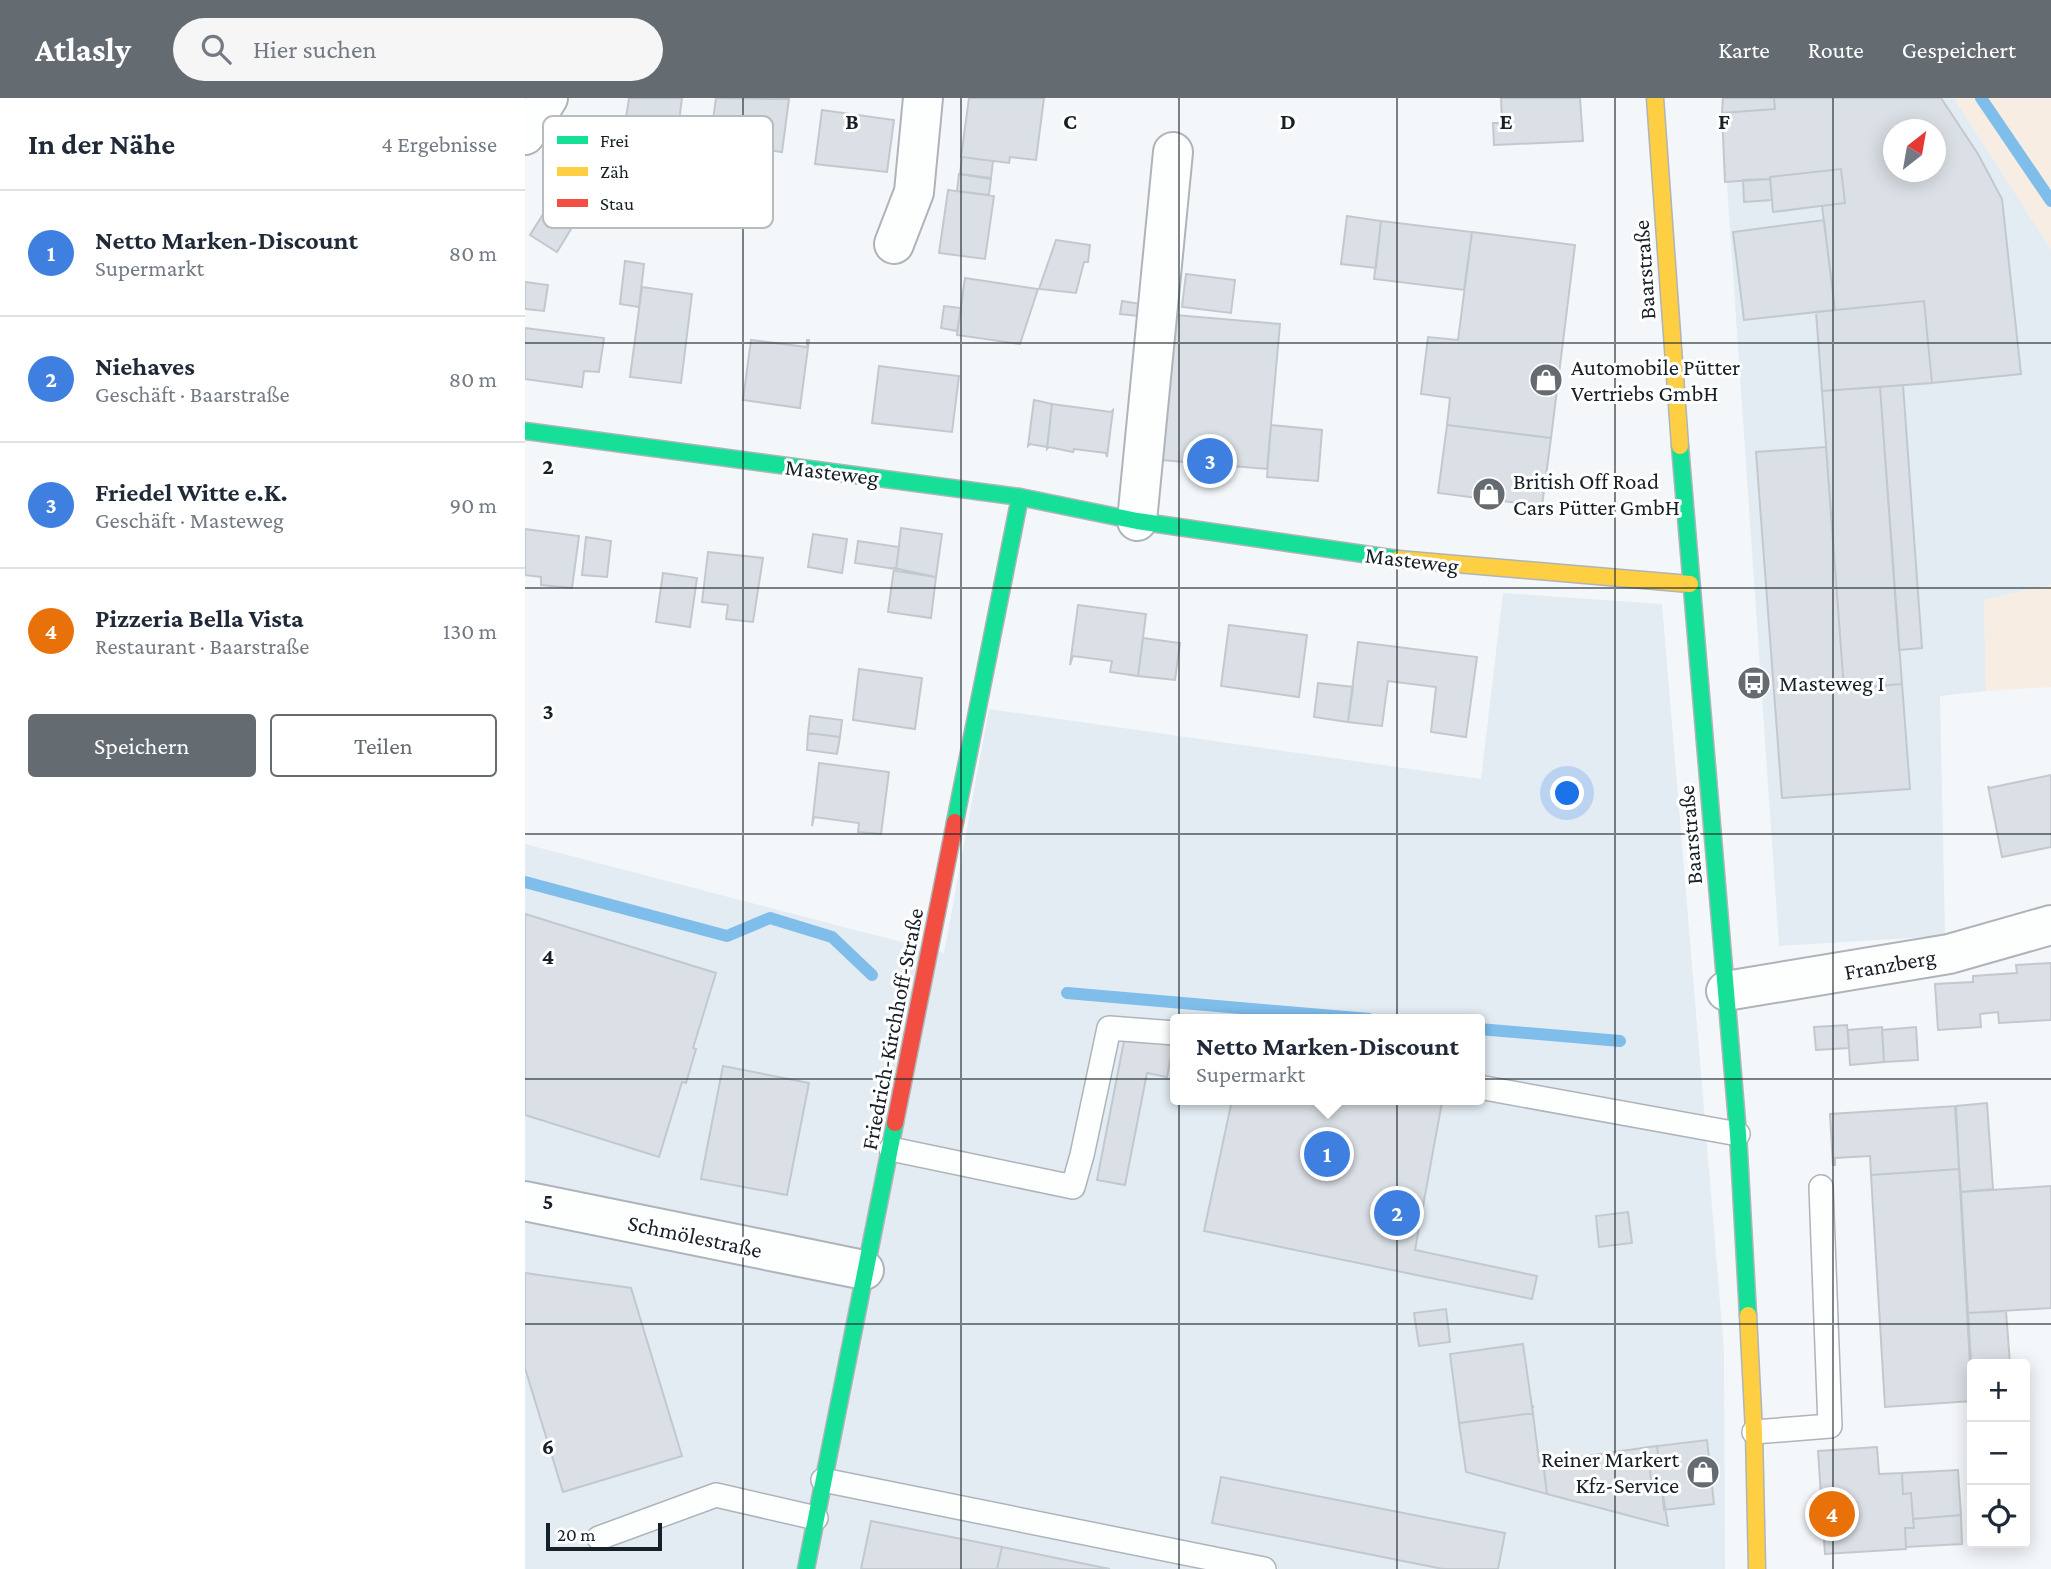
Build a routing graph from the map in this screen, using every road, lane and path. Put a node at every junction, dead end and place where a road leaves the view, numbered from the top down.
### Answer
1 (548, 98) edge
2 (923, 98) edge
3 (1655, 98) edge
4 (525, 135) edge
5 (1173, 152) dead end
6 (894, 244) dead end
7 (525, 432) edge
8 (1020, 497) junction
9 (1137, 522) junction
10 (1690, 584) junction
11 (2051, 925) edge
12 (1726, 991) junction
13 (1170, 1033) edge
14 (1485, 1088) edge
15 (1738, 1134) junction
16 (891, 1149) junction
17 (1821, 1188) dead end
18 (525, 1201) edge
19 (865, 1270) junction
20 (1754, 1432) junction
21 (823, 1480) junction
22 (816, 1518) junction
23 (599, 1538) dead end
24 (806, 1569) edge
25 (1264, 1569) edge
26 (1757, 1569) edge

1 - 4 street
2 - 6 street
3 - 10 street, Baarstraße
5 - 9 street
7 - 8 street, Masteweg
8 - 9 street, Masteweg
8 - 16 street, Friedrich-Kirchhoff-Straße
9 - 10 street, Masteweg
10 - 12 street, Baarstraße
11 - 12 street, Franzberg
12 - 15 street, Baarstraße
13 - 16 lane
14 - 15 lane
15 - 20 street, Baarstraße
16 - 19 street, Friedrich-Kirchhoff-Straße
17 - 20 lane
18 - 19 street, Schmölestraße
19 - 21 street, Friedrich-Kirchhoff-Straße
20 - 26 street, Baarstraße
21 - 22 street, Friedrich-Kirchhoff-Straße
21 - 25 lane
22 - 23 lane
22 - 24 street, Friedrich-Kirchhoff-Straße

